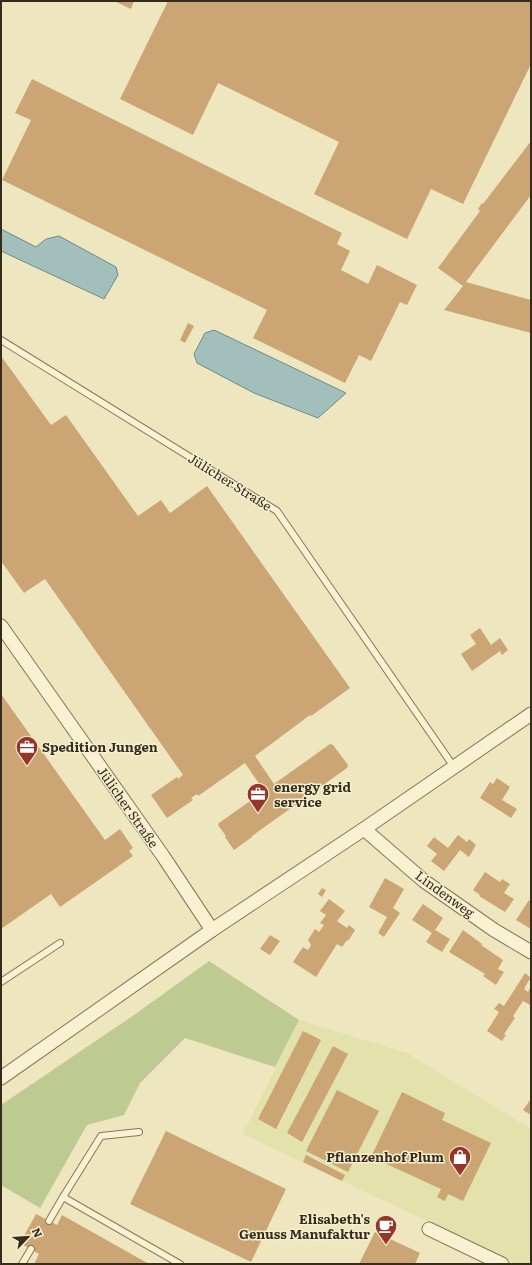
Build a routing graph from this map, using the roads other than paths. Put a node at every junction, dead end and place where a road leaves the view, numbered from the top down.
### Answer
1 (1, 340) edge
2 (1, 626) edge
3 (531, 714) edge
4 (454, 767) junction
5 (364, 829) junction
6 (212, 930) junction
7 (60, 943) dead end
8 (531, 952) edge
9 (1, 982) edge
10 (1, 1078) edge
11 (139, 1132) dead end
12 (63, 1197) junction
13 (49, 1221) dead end
14 (429, 1229) dead end
15 (31, 1249) dead end
16 (22, 1264) edge
17 (180, 1264) edge
18 (502, 1264) edge

1 - 4 lane, Jülicher Straße
2 - 6 street, Jülicher Straße
3 - 4 street
4 - 5 street
5 - 6 street
5 - 8 street, Lindenweg
6 - 10 street
7 - 9 lane
11 - 12 lane
12 - 13 lane
12 - 17 lane
14 - 18 street
15 - 16 lane

